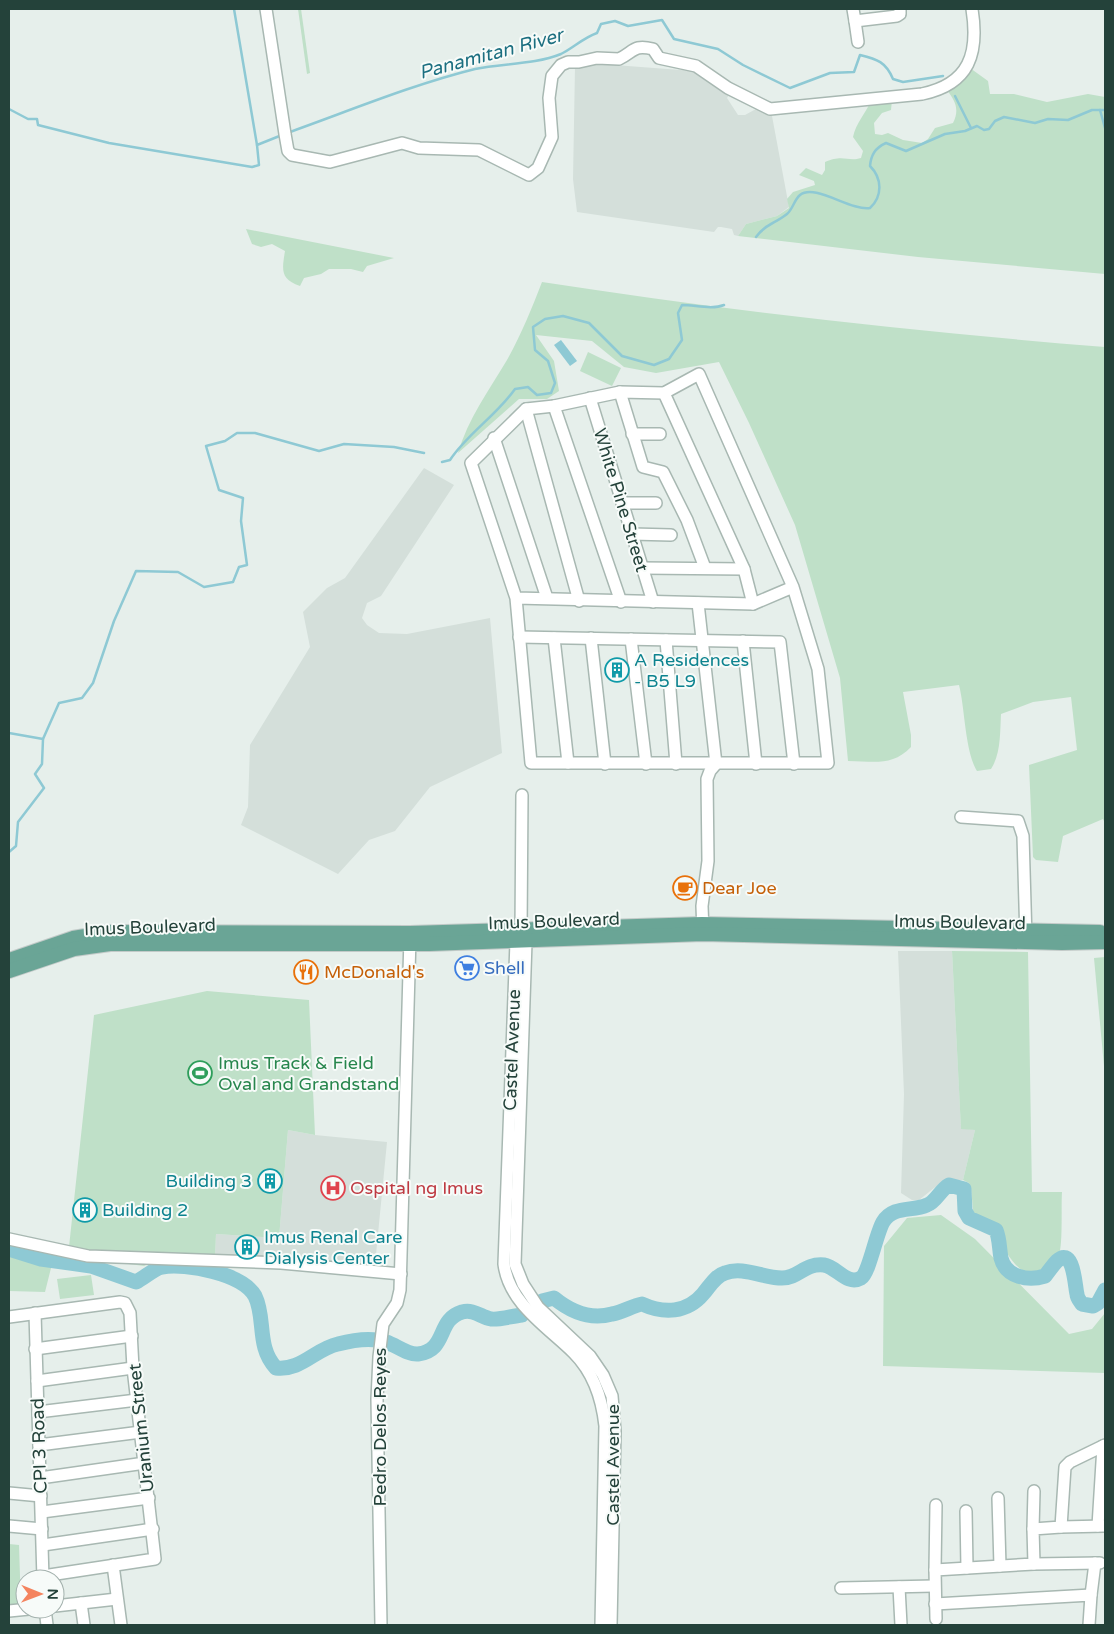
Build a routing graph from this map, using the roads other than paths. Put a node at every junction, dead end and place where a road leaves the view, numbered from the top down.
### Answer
1 (266, 9) edge
2 (853, 9) edge
3 (900, 9) edge
4 (972, 9) edge
5 (855, 21) junction
6 (858, 42) dead end
7 (620, 392) junction
8 (664, 393) junction
9 (590, 398) junction
10 (554, 406) junction
11 (526, 409) junction
12 (632, 434) junction
13 (660, 434) dead end
14 (494, 438) junction
15 (622, 502) junction
16 (656, 503) dead end
17 (632, 534) junction
18 (671, 534) dead end
19 (642, 568) junction
20 (705, 568) junction
21 (744, 569) junction
22 (793, 587) junction
23 (516, 598) junction
24 (547, 598) junction
25 (579, 600) junction
26 (621, 602) junction
27 (653, 602) junction
28 (698, 603) junction
29 (753, 604) junction
30 (519, 637) junction
31 (554, 638) junction
32 (591, 638) junction
33 (631, 639) junction
34 (666, 640) junction
35 (703, 641) junction
36 (743, 641) junction
37 (568, 763) junction
38 (606, 764) junction
39 (646, 764) junction
40 (676, 764) junction
41 (716, 764) junction
42 (756, 764) junction
43 (794, 764) junction
44 (522, 795) dead end
45 (961, 817) dead end
46 (703, 929) junction
47 (1105, 932) edge
48 (1026, 937) junction
49 (410, 938) junction
50 (521, 938) junction
51 (1105, 942) edge
52 (9, 960) edge
53 (9, 971) edge
54 (9, 1239) edge
55 (401, 1274) junction
56 (35, 1313) junction
57 (9, 1318) edge
58 (132, 1336) junction
59 (35, 1349) junction
60 (134, 1368) junction
61 (37, 1381) junction
62 (137, 1400) junction
63 (38, 1412) junction
64 (141, 1432) junction
65 (39, 1445) junction
66 (1104, 1446) edge
67 (145, 1464) junction
68 (40, 1478) junction
69 (1034, 1492) dead end
70 (9, 1493) edge
71 (41, 1496) junction
72 (149, 1498) junction
73 (998, 1498) dead end
74 (936, 1505) dead end
75 (966, 1511) dead end
76 (42, 1512) junction
77 (9, 1526) edge
78 (1102, 1526) edge
79 (1061, 1527) junction
80 (42, 1529) junction
81 (153, 1529) junction
82 (1033, 1529) junction
83 (43, 1545) junction
84 (1034, 1564) junction
85 (113, 1565) junction
86 (1000, 1566) junction
87 (967, 1568) junction
88 (43, 1569) edge
89 (935, 1570) junction
90 (65, 1574) edge
91 (934, 1586) junction
92 (900, 1587) junction
93 (841, 1588) dead end
94 (1091, 1595) junction
95 (117, 1599) junction
96 (81, 1603) junction
97 (935, 1604) junction
98 (65, 1605) edge
99 (936, 1619) dead end
100 (84, 1625) edge
101 (121, 1625) edge
102 (381, 1625) edge
103 (601, 1625) edge
104 (611, 1625) edge
105 (901, 1625) edge
106 (1090, 1625) edge

1 - 4 street
2 - 5 street
3 - 5 street
5 - 6 street
7 - 8 street
7 - 9 street
7 - 12 street
8 - 21 street
8 - 22 street
9 - 10 street
9 - 15 street, White Pine Street
10 - 11 street
10 - 26 street
11 - 14 street
11 - 25 street
12 - 13 street
12 - 20 street
14 - 23 street
14 - 24 street
15 - 16 street
15 - 17 street, White Pine Street
17 - 18 street
17 - 19 street, White Pine Street
19 - 20 street
19 - 27 street, White Pine Street
20 - 21 street
21 - 29 street
22 - 29 street
22 - 43 street
23 - 24 street
23 - 30 street
24 - 25 street
25 - 26 street
26 - 27 street
27 - 28 street
28 - 29 street
28 - 35 street
30 - 31 street
30 - 37 street
31 - 32 street
31 - 37 street
32 - 33 street
32 - 38 street
33 - 34 street
33 - 39 street
34 - 35 street
34 - 40 street
35 - 36 street
35 - 41 street
36 - 42 street
36 - 43 street
37 - 38 street
38 - 39 street
39 - 40 street
40 - 41 street
41 - 42 street
41 - 46 street
42 - 43 street
44 - 50 street
45 - 48 street
46 - 48 main road, Imus Boulevard
46 - 50 main road, Imus Boulevard
47 - 48 main road, Imus Boulevard
48 - 51 main road, Imus Boulevard
49 - 50 main road, Imus Boulevard
49 - 52 main road, Imus Boulevard
49 - 53 main road, Imus Boulevard
49 - 55 street, Pedro Delos Reyes
50 - 103 street, Castel Avenue
50 - 104 street, Castel Avenue
54 - 55 street
55 - 102 street, Pedro Delos Reyes
56 - 57 street
56 - 58 street, Uranium Street
56 - 59 street, CPI 3 Road
58 - 59 street
58 - 60 street, Uranium Street
59 - 61 street, CPI 3 Road
60 - 61 street
60 - 62 street, Uranium Street
61 - 63 street, CPI 3 Road
62 - 63 street
62 - 64 street, Uranium Street
63 - 65 street, CPI 3 Road
64 - 65 street
64 - 67 street, Uranium Street
65 - 68 street, CPI 3 Road
66 - 78 street
66 - 79 street
67 - 68 street
67 - 72 street, Uranium Street
68 - 71 street, CPI 3 Road
69 - 82 street
70 - 71 street
71 - 76 street, CPI 3 Road
72 - 76 street
72 - 81 street, Uranium Street
73 - 86 street
74 - 89 street
75 - 87 street
76 - 80 street, CPI 3 Road
77 - 80 street
78 - 79 street
79 - 82 street
80 - 83 street, CPI 3 Road
81 - 83 street
81 - 85 street, Uranium Street
82 - 84 street
83 - 88 street, CPI 3 Road
84 - 86 street
84 - 94 street
85 - 90 street
85 - 95 street
86 - 87 street
87 - 89 street
89 - 91 street
91 - 92 street
91 - 97 street
92 - 93 street
92 - 105 street
94 - 97 street
94 - 106 street
95 - 96 street
95 - 101 street
96 - 98 street
96 - 100 street
97 - 99 street

